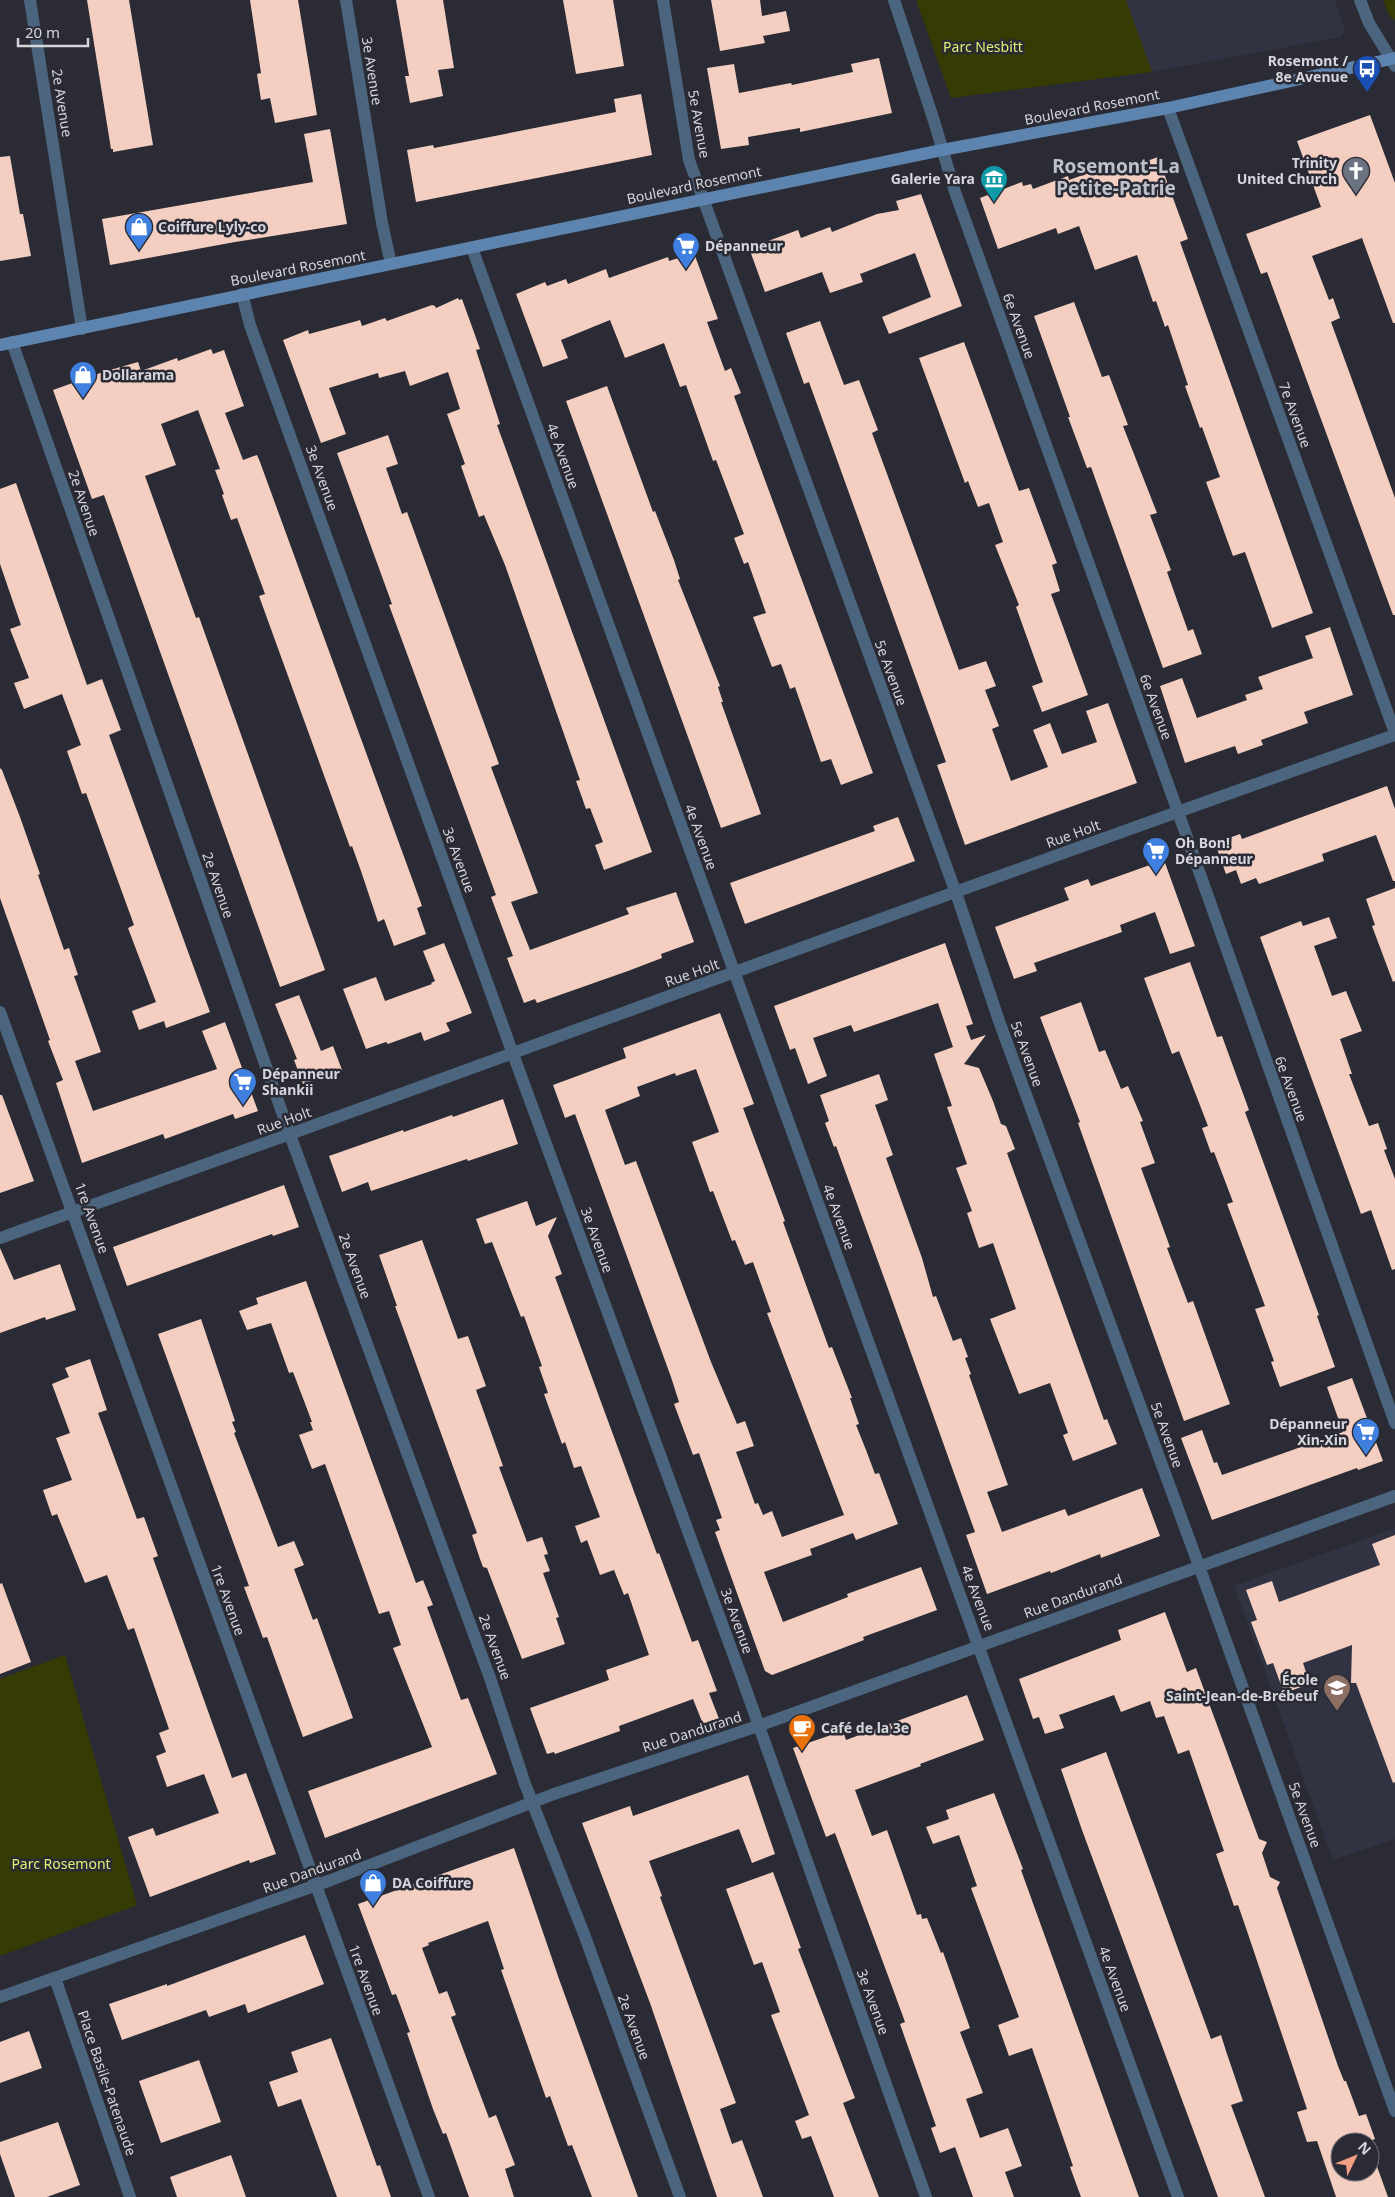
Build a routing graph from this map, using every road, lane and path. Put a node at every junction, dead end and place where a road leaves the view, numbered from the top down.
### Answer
1 (30, 0) edge
2 (346, 0) edge
3 (663, 0) edge
4 (894, 0) edge
5 (1360, 0) edge
6 (1394, 61) edge
7 (1168, 108) junction
8 (942, 150) junction
9 (704, 199) junction
10 (472, 248) junction
11 (391, 264) junction
12 (242, 294) junction
13 (82, 329) junction
14 (6, 344) edge
15 (1395, 734) edge
16 (1178, 812) junction
17 (956, 893) junction
18 (735, 973) junction
19 (0, 1012) edge
20 (513, 1054) junction
21 (290, 1135) junction
22 (74, 1212) junction
23 (0, 1238) edge
24 (1395, 1423) edge
25 (1395, 1496) edge
26 (1199, 1566) junction
27 (979, 1645) junction
28 (758, 1726) junction
29 (533, 1802) junction
30 (315, 1886) junction
31 (55, 1978) junction
32 (0, 1997) edge
33 (1395, 2111) edge
34 (130, 2197) edge
35 (429, 2197) edge
36 (680, 2197) edge
37 (926, 2197) edge
38 (1178, 2197) edge

1 - 13 street, 2e Avenue
2 - 11 street, 3e Avenue
3 - 9 street, 5e Avenue
4 - 8 street, 6e Avenue
5 - 6 street
6 - 7 main road, Boulevard Rosemont
7 - 8 main road, Boulevard Rosemont
7 - 15 street, 7e Avenue
8 - 9 main road, Boulevard Rosemont
8 - 16 street, 6e Avenue
9 - 10 main road, Boulevard Rosemont
9 - 17 street, 5e Avenue
10 - 11 main road, Boulevard Rosemont
10 - 18 street, 4e Avenue
11 - 12 main road, Boulevard Rosemont
12 - 13 main road, Boulevard Rosemont
12 - 20 street, 3e Avenue
13 - 14 main road, Boulevard Rosemont
14 - 21 street, 2e Avenue
15 - 16 street, Rue Holt
16 - 17 street, Rue Holt
16 - 24 street, 6e Avenue
17 - 18 street, Rue Holt
17 - 26 street, 5e Avenue
18 - 20 street, Rue Holt
18 - 27 street, 4e Avenue
19 - 22 street, 1re Avenue
20 - 21 street, Rue Holt
20 - 28 street, 3e Avenue
21 - 22 street, Rue Holt
21 - 29 street, 2e Avenue
22 - 23 street, Rue Holt
22 - 30 street, 1re Avenue
25 - 26 street, Rue Dandurand
26 - 27 street, Rue Dandurand
26 - 33 street, 5e Avenue
27 - 28 street, Rue Dandurand
27 - 38 street, 4e Avenue
28 - 29 street, Rue Dandurand
28 - 37 street, 3e Avenue
29 - 30 street, Rue Dandurand
29 - 36 street, 2e Avenue
30 - 31 street, Rue Dandurand
30 - 35 street, 1re Avenue
31 - 32 street, Rue Dandurand
31 - 34 street, Place Basile-Patenaude

